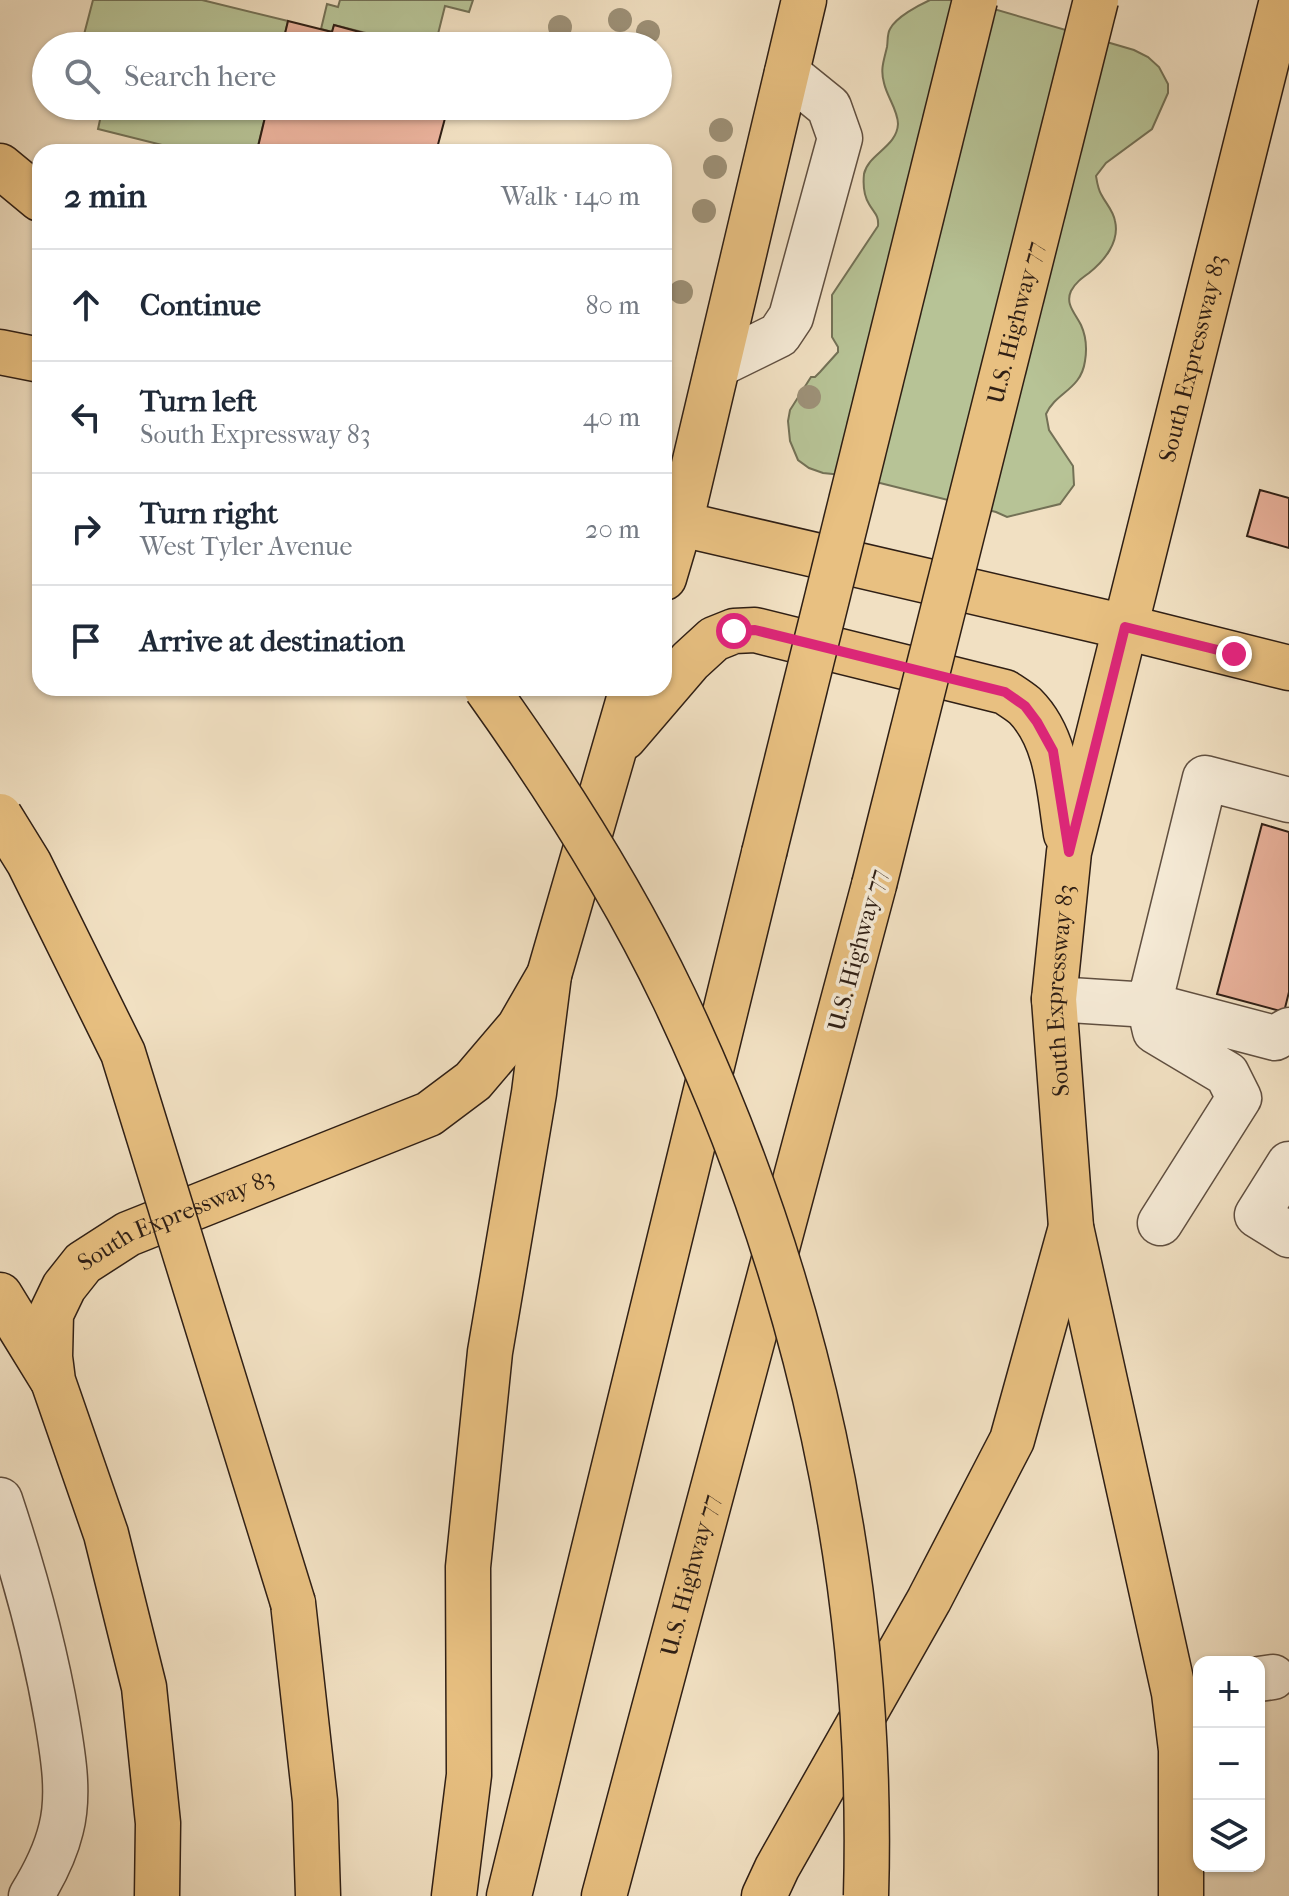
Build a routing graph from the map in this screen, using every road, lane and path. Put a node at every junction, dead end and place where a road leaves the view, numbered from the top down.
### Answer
1 (804, 0) edge
2 (975, 0) edge
3 (1096, 0) edge
4 (1278, 3) edge
5 (787, 73) junction
6 (0, 166) edge
7 (32, 192) edge
8 (0, 352) edge
9 (32, 358) edge
10 (718, 365) junction
11 (672, 522) edge
12 (1125, 627) junction
13 (1289, 668) edge
14 (672, 682) edge
15 (492, 696) edge
16 (630, 696) edge
17 (660, 696) edge
18 (615, 749) junction
19 (1289, 800) edge
20 (0, 816) edge
21 (1069, 852) junction
22 (549, 975) junction
23 (1054, 999) junction
24 (1149, 1005) junction
25 (1289, 1030) edge
26 (1289, 1164) edge
27 (1160, 1223) dead end
28 (1071, 1227) junction
29 (1289, 1235) edge
30 (0, 1295) edge
31 (53, 1381) junction
32 (0, 1500) edge
33 (1186, 1691) edge
34 (31, 1896) edge
35 (157, 1896) edge
36 (318, 1896) edge
37 (454, 1896) edge
38 (509, 1896) edge
39 (604, 1896) edge
40 (764, 1896) edge
41 (866, 1896) edge
42 (1181, 1896) edge

1 - 5 main road
2 - 38 main road, bridge
3 - 39 main road, U.S. Highway 77, bridge
4 - 12 main road, South Expressway 83
5 - 10 main road
5 - 10 lane
6 - 7 main road
8 - 9 main road
10 - 11 main road
11 - 12 main road
12 - 13 main road
12 - 21 main road, South Expressway 83
14 - 21 main road
15 - 41 main road, bridge
16 - 18 main road, South Expressway 83
17 - 18 main road
18 - 22 main road, South Expressway 83
19 - 24 lane
20 - 36 main road, bridge
21 - 23 main road, South Expressway 83
22 - 31 main road, South Expressway 83
22 - 37 main road
23 - 24 lane
23 - 28 main road, South Expressway 83
24 - 25 lane
24 - 27 lane
26 - 29 lane
28 - 33 main road, South Expressway 83
28 - 40 main road
30 - 31 main road
31 - 35 main road, South Expressway 83
32 - 34 lane
33 - 42 main road, South Expressway 83

